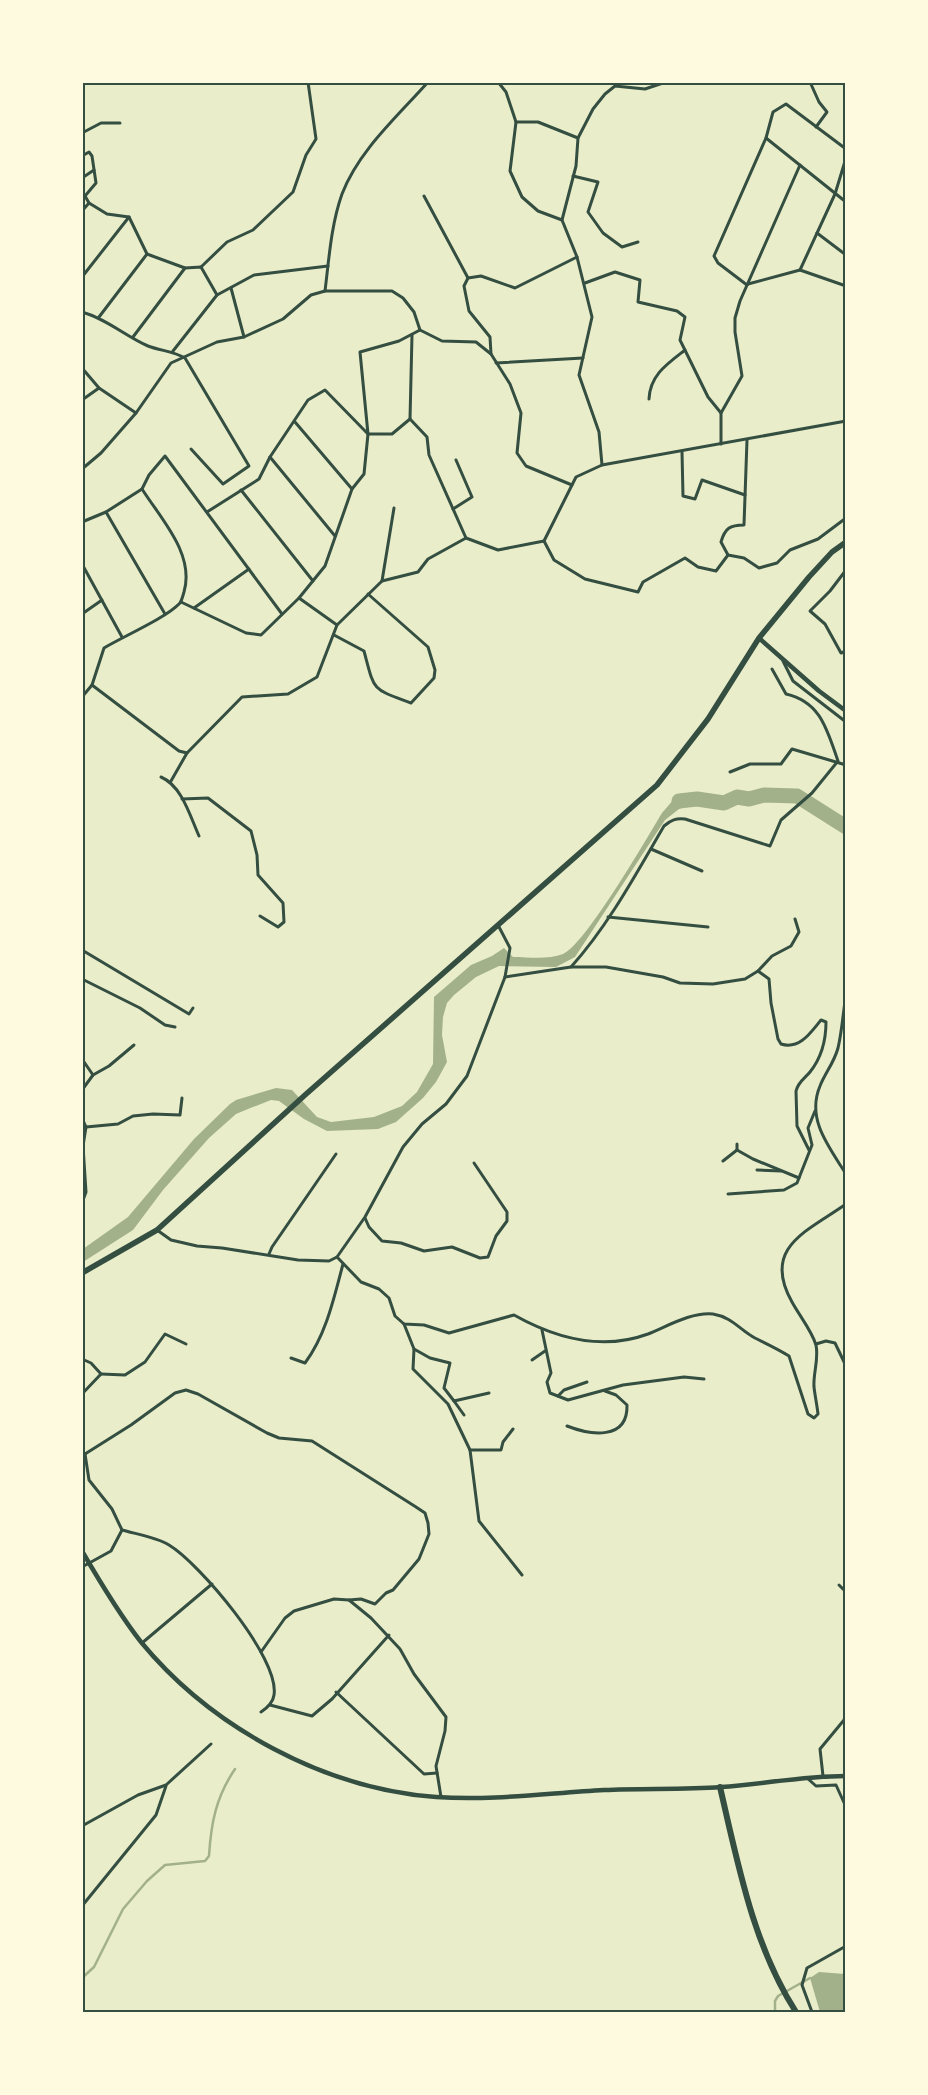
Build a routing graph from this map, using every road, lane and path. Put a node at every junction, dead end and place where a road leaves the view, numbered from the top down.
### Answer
1 (308, 82) edge
2 (428, 82) edge
3 (498, 82) edge
4 (666, 82) edge
5 (810, 82) edge
6 (516, 122) junction
7 (120, 123) dead end
8 (816, 127) junction
9 (82, 133) edge
10 (578, 138) junction
11 (766, 138) junction
12 (846, 149) edge
13 (82, 156) edge
14 (846, 158) edge
15 (800, 165) junction
16 (94, 170) junction
17 (574, 176) junction
18 (82, 178) edge
19 (835, 194) junction
20 (424, 196) dead end
21 (846, 202) edge
22 (89, 203) junction
23 (82, 211) edge
24 (129, 217) junction
25 (562, 220) junction
26 (817, 233) junction
27 (638, 242) dead end
28 (147, 254) junction
29 (846, 255) edge
30 (577, 257) junction
31 (328, 266) junction
32 (201, 267) junction
33 (185, 268) junction
34 (800, 270) junction
35 (82, 277) edge
36 (468, 278) junction
37 (585, 283) junction
38 (747, 285) junction
39 (846, 286) edge
40 (231, 288) junction
41 (325, 291) junction
42 (218, 295) junction
43 (82, 312) edge
44 (99, 317) junction
45 (420, 330) junction
46 (412, 334) junction
47 (133, 337) junction
48 (244, 337) junction
49 (685, 350) junction
50 (173, 351) junction
51 (491, 354) junction
52 (185, 358) junction
53 (583, 358) junction
54 (496, 363) junction
55 (82, 368) edge
56 (99, 388) junction
57 (649, 399) dead end
58 (82, 400) edge
59 (136, 413) junction
60 (721, 413) junction
61 (410, 419) junction
62 (846, 421) edge
63 (295, 422) junction
64 (368, 434) junction
65 (747, 440) junction
66 (721, 444) junction
67 (191, 449) dead end
68 (682, 452) junction
69 (270, 457) junction
70 (456, 460) dead end
71 (602, 465) junction
72 (82, 469) edge
73 (572, 484) junction
74 (142, 489) junction
75 (352, 489) junction
76 (240, 490) junction
77 (745, 495) junction
78 (394, 508) dead end
79 (453, 509) junction
80 (106, 512) junction
81 (206, 512) junction
82 (846, 518) edge
83 (82, 522) edge
84 (335, 536) junction
85 (466, 538) junction
86 (544, 541) junction
87 (846, 542) edge
88 (728, 554) junction
89 (82, 564) edge
90 (248, 569) junction
91 (846, 570) edge
92 (314, 581) junction
93 (382, 581) junction
94 (368, 594) junction
95 (299, 598) junction
96 (102, 600) junction
97 (181, 602) junction
98 (194, 608) junction
99 (82, 614) edge
100 (165, 614) junction
101 (282, 614) junction
102 (338, 625) junction
103 (334, 635) junction
104 (122, 637) junction
105 (759, 638) junction
106 (846, 651) edge
107 (781, 657) junction
108 (772, 669) dead end
109 (92, 685) junction
110 (82, 697) edge
111 (846, 711) edge
112 (846, 722) edge
113 (187, 753) junction
114 (838, 761) junction
115 (846, 765) edge
116 (730, 772) dead end
117 (161, 777) dead end
118 (171, 781) junction
119 (182, 799) junction
120 (199, 836) dead end
121 (651, 849) junction
122 (702, 871) dead end
123 (260, 916) dead end
124 (608, 917) junction
125 (795, 919) dead end
126 (498, 924) junction
127 (708, 927) dead end
128 (82, 950) edge
129 (571, 967) junction
130 (758, 971) junction
131 (505, 977) junction
132 (82, 979) edge
133 (846, 995) edge
134 (193, 1008) dead end
135 (175, 1027) dead end
136 (134, 1045) dead end
137 (82, 1059) edge
138 (93, 1075) junction
139 (82, 1090) edge
140 (182, 1098) dead end
141 (816, 1111) junction
142 (82, 1118) edge
143 (86, 1127) junction
144 (737, 1144) dead end
145 (737, 1150) junction
146 (810, 1150) junction
147 (336, 1154) dead end
148 (723, 1161) dead end
149 (474, 1163) dead end
150 (757, 1170) dead end
151 (782, 1171) junction
152 (846, 1174) edge
153 (799, 1178) junction
154 (728, 1194) dead end
155 (82, 1203) edge
156 (846, 1204) edge
157 (365, 1217) junction
158 (158, 1230) junction
159 (269, 1254) junction
160 (337, 1257) junction
161 (343, 1263) junction
162 (82, 1273) edge
163 (404, 1324) junction
164 (542, 1330) junction
165 (186, 1344) dead end
166 (816, 1344) junction
167 (414, 1349) junction
168 (545, 1351) junction
169 (291, 1358) dead end
170 (82, 1359) edge
171 (532, 1360) dead end
172 (846, 1366) edge
173 (101, 1374) junction
174 (704, 1379) dead end
175 (587, 1382) dead end
176 (604, 1391) junction
177 (489, 1393) dead end
178 (82, 1394) edge
179 (558, 1396) junction
180 (454, 1401) junction
181 (464, 1415) dead end
182 (567, 1426) dead end
183 (513, 1430) dead end
184 (470, 1450) junction
185 (84, 1454) edge
186 (122, 1530) junction
187 (82, 1551) edge
188 (82, 1567) edge
189 (522, 1575) dead end
190 (212, 1584) junction
191 (839, 1585) dead end
192 (846, 1592) edge
193 (349, 1600) junction
194 (389, 1635) junction
195 (142, 1643) junction
196 (262, 1652) junction
197 (336, 1692) junction
198 (270, 1705) junction
199 (261, 1712) dead end
200 (846, 1713) edge
201 (211, 1744) dead end
202 (437, 1773) junction
203 (823, 1776) junction
204 (846, 1776) edge
205 (806, 1778) junction
206 (166, 1786) junction
207 (720, 1788) junction
208 (440, 1797) junction
209 (846, 1807) edge
210 (82, 1826) edge
211 (82, 1906) edge
212 (846, 1946) edge
213 (812, 2011) edge
214 (796, 2012) edge

1 - 32 street
2 - 31 street
3 - 6 street
4 - 10 street
5 - 8 street
6 - 10 street
6 - 25 street
7 - 9 street
8 - 11 street
8 - 12 street
10 - 17 street
11 - 15 street
11 - 38 street
13 - 16 street
14 - 19 street
15 - 19 street
15 - 38 street
16 - 18 street
16 - 22 street
17 - 25 street
17 - 27 street
19 - 21 street
19 - 26 street
20 - 36 street
22 - 23 street
22 - 24 street
24 - 28 street
24 - 35 street
25 - 30 street
26 - 29 street
26 - 34 street
28 - 33 street
28 - 44 street
30 - 36 street
30 - 37 street
31 - 40 street
31 - 41 street
32 - 33 street
32 - 42 street
33 - 47 street
34 - 38 street
34 - 39 street
36 - 51 street
37 - 49 street
37 - 53 street
38 - 60 street
40 - 42 street
40 - 48 street
41 - 45 street
41 - 48 street
42 - 50 street
43 - 44 street
44 - 47 street
45 - 46 street
45 - 51 street
46 - 61 street
46 - 64 street
47 - 50 street
48 - 52 street
49 - 57 street
49 - 60 street
50 - 52 street
51 - 54 street
52 - 59 street
52 - 67 street
53 - 54 street
53 - 71 street
54 - 73 street
55 - 56 street
56 - 58 street
56 - 59 street
59 - 72 street
60 - 66 street
61 - 64 street
61 - 79 street
62 - 65 street
63 - 64 street
63 - 69 street
63 - 75 street
64 - 75 street
65 - 66 street
65 - 77 street
66 - 68 street
68 - 71 street
68 - 77 street
69 - 76 street
69 - 84 street
70 - 79 street
71 - 73 street
73 - 86 street
74 - 80 street
74 - 81 street
74 - 97 street
75 - 84 street
76 - 81 street
76 - 92 street
77 - 88 street
78 - 93 street
79 - 85 street
80 - 83 street
80 - 100 street
81 - 90 street
82 - 88 street
84 - 92 street
85 - 86 street
85 - 93 street
86 - 88 street
87 - 105 highway
89 - 96 street
90 - 98 street
90 - 101 street
91 - 106 street
92 - 95 street
93 - 94 street
94 - 102 street
94 - 103 street
95 - 101 street
95 - 102 street
96 - 99 street
96 - 104 street
97 - 98 street
97 - 100 street
98 - 101 street
100 - 104 street
102 - 103 street
103 - 113 street
104 - 109 street
105 - 107 street
105 - 126 highway
107 - 111 street
107 - 112 street
108 - 114 street
109 - 110 street
109 - 113 street
113 - 118 street
114 - 115 street
114 - 116 street
114 - 121 street
117 - 118 street
118 - 119 street
119 - 120 street
119 - 123 street
121 - 122 street
121 - 124 street
124 - 127 street
124 - 129 street
125 - 130 street
126 - 131 street
126 - 158 highway
128 - 134 street
129 - 130 street
129 - 131 street
130 - 146 street
131 - 157 street
132 - 135 street
133 - 141 street
136 - 138 street
137 - 138 street
138 - 139 street
140 - 143 street
141 - 146 street
141 - 152 street
142 - 143 street
143 - 155 street
144 - 145 street
145 - 148 street
145 - 151 street
146 - 153 street
147 - 159 street
149 - 157 street
150 - 151 street
151 - 153 street
153 - 154 street
156 - 166 street
157 - 160 street
158 - 159 street
158 - 162 highway
159 - 160 street
160 - 161 street
161 - 163 street
161 - 169 street
163 - 164 street
163 - 167 street
164 - 166 street
164 - 168 street
165 - 173 street
166 - 172 street
167 - 180 street
167 - 184 street
168 - 171 street
168 - 179 street
170 - 173 street
173 - 178 street
174 - 176 street
175 - 179 street
176 - 179 street
176 - 182 street
177 - 180 street
180 - 181 street
183 - 184 street
184 - 189 street
185 - 186 street
185 - 193 street
186 - 188 street
186 - 190 street
187 - 195 street
190 - 195 street
190 - 196 street
191 - 192 street
193 - 194 street
193 - 196 street
194 - 197 street
194 - 202 street
195 - 208 street
196 - 198 street
197 - 198 street
197 - 202 street
198 - 199 street
200 - 203 street
201 - 206 street
202 - 208 street
203 - 204 street
203 - 205 street
205 - 207 street
205 - 209 street
206 - 210 street
206 - 211 street
207 - 208 street
207 - 214 highway
212 - 213 street

